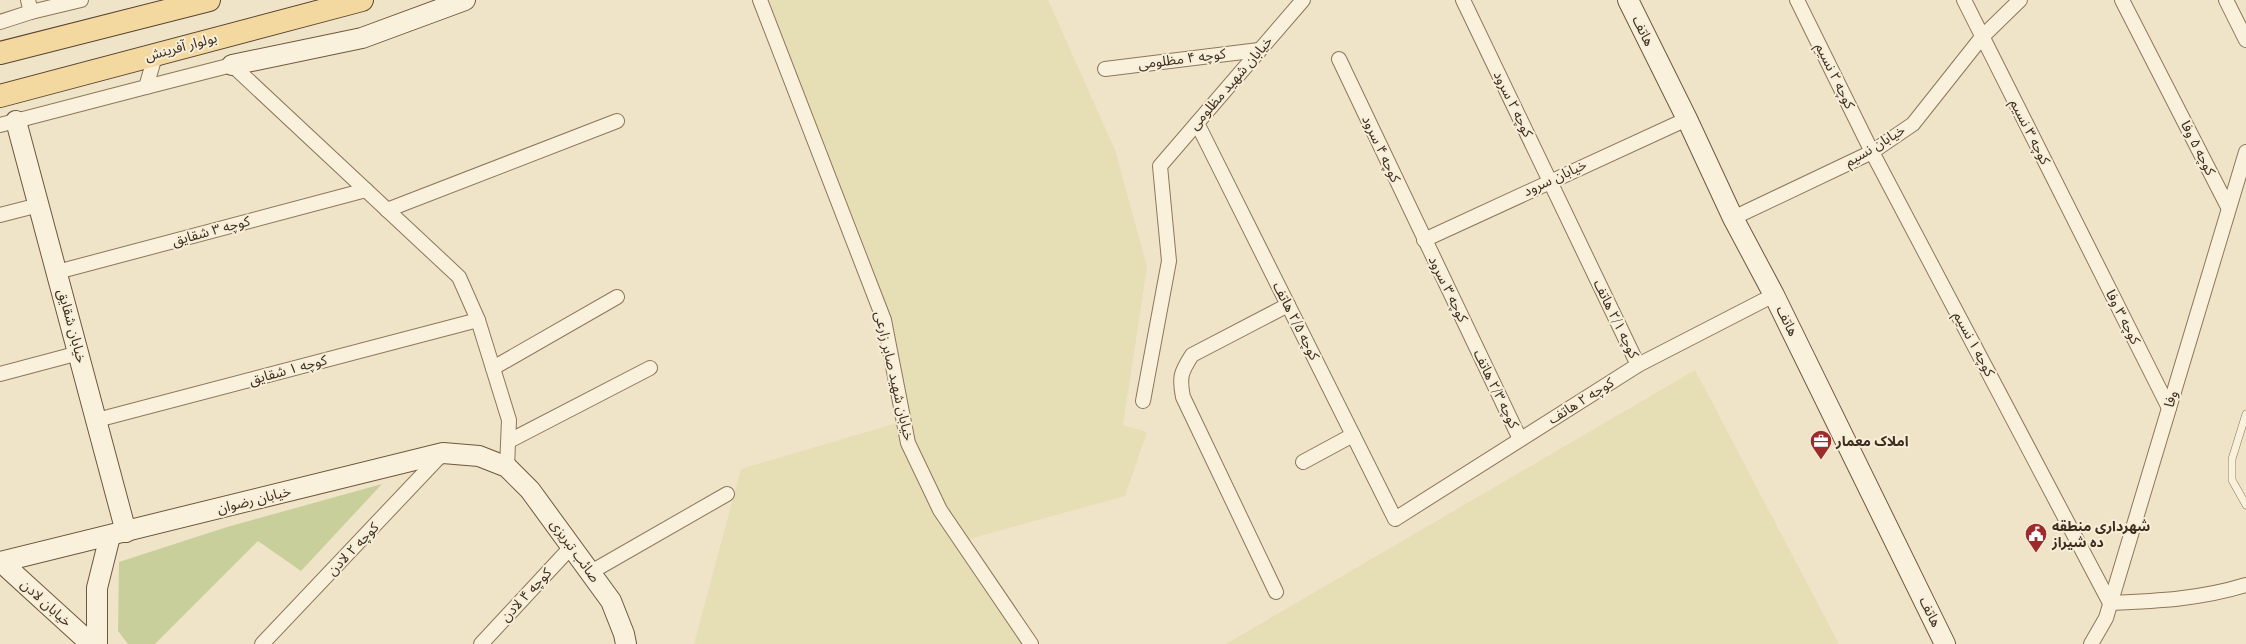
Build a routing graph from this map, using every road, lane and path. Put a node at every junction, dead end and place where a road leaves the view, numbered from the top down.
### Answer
1 (81, 0) edge
2 (210, 0) edge
3 (362, 0) edge
4 (465, 0) edge
5 (760, 0) edge
6 (1303, 0) edge
7 (1463, 0) edge
8 (1628, 0) edge
9 (1797, 0) edge
10 (1964, 0) edge
11 (2020, 0) edge
12 (2122, 0) edge
13 (2226, 0) edge
14 (29, 6) edge
15 (0, 22) edge
16 (1982, 37) junction
17 (2246, 40) edge
18 (1260, 50) junction
19 (0, 53) edge
20 (156, 53) junction
21 (1339, 59) dead end
22 (232, 65) junction
23 (1105, 68) dead end
24 (146, 86) junction
25 (0, 96) edge
26 (1687, 119) junction
27 (617, 121) dead end
28 (8, 123) edge
29 (1197, 123) junction
30 (1872, 152) junction
31 (2246, 152) edge
32 (1549, 181) junction
33 (366, 190) junction
34 (39, 204) junction
35 (2228, 207) junction
36 (387, 210) junction
37 (0, 215) edge
38 (1733, 218) junction
39 (2078, 227) joint
40 (1424, 240) junction
41 (57, 272) junction
42 (1593, 273) joint
43 (1774, 294) junction
44 (617, 298) dead end
45 (1288, 306) junction
46 (478, 320) junction
47 (1472, 339) joint
48 (79, 353) junction
49 (1638, 365) junction
50 (493, 368) junction
51 (650, 368) dead end
52 (0, 374) edge
53 (1143, 401) dead end
54 (2169, 408) junction
55 (2246, 414) edge
56 (98, 420) junction
57 (1353, 435) junction
58 (1520, 439) junction
59 (509, 441) junction
60 (443, 453) junction
61 (1302, 462) dead end
62 (508, 467) junction
63 (727, 494) dead end
64 (2246, 505) edge
65 (1395, 519) joint
66 (118, 534) junction
67 (572, 546) junction
68 (0, 563) edge
69 (591, 572) junction
70 (2246, 585) edge
71 (1276, 592) dead end
72 (2110, 603) junction
73 (92, 644) edge
74 (97, 644) edge
75 (262, 644) edge
76 (481, 644) edge
77 (626, 644) edge
78 (1031, 644) edge
79 (1945, 644) edge
80 (2091, 644) edge

1 - 14 street
2 - 19 main road
3 - 20 main road, بولوار آفرینش
4 - 22 street
5 - 78 street, خیابان شهید صابر زارعی
6 - 18 street, خیابان شهید مظلومی
7 - 32 street, کوچه ۲ سرود
8 - 26 street, هاتف
9 - 30 street, کوچه ۲ نسیم
10 - 16 street, کوچه ۳ نسیم
11 - 16 street, خیابان نسیم
12 - 35 street, کوچه ۵ وفا
13 - 17 street
14 - 15 street
16 - 30 street, خیابان نسیم
16 - 39 street, کوچه ۳ نسیم
18 - 23 street, کوچه ۴ مظلومی
18 - 29 street, خیابان شهید مظلومی
20 - 24 street
20 - 25 main road, بولوار آفرینش
21 - 40 street, کوچه ۴ سرود
22 - 24 street
22 - 33 street
24 - 28 street
26 - 32 street, خیابان سرود
26 - 38 street, هاتف
27 - 36 street
28 - 34 street, خیابان شقایق
29 - 45 street, کوچه ۲/۵ هاتف
29 - 53 street, خیابان شهید مظلومی
30 - 38 street, خیابان نسیم
30 - 72 street, کوچه ۱ نسیم
31 - 35 street, وفا
32 - 40 street, خیابان سرود
32 - 42 street, کوچه ۲ سرود
33 - 36 street
33 - 41 street, کوچه ۳ شقایق
34 - 37 street
34 - 41 street, خیابان شقایق
35 - 54 street, وفا
36 - 46 street
38 - 43 street, هاتف
39 - 54 street, کوچه ۳ وفا
40 - 47 street, کوچه ۳ سرود
41 - 48 street, خیابان شقایق
42 - 49 street, کوچه ۲/۱ هاتف
43 - 49 street, کوچه ۲ هاتف
43 - 79 street, هاتف
44 - 50 street
45 - 57 street, کوچه ۲/۵ هاتف
45 - 71 street
46 - 50 street
46 - 56 street, کوچه ۱ شقایق
47 - 58 street, کوچه ۲/۳ هاتف
48 - 52 street
48 - 56 street, خیابان شقایق
49 - 58 street, کوچه ۲ هاتف
50 - 59 street
51 - 59 street
54 - 72 street, وفا
55 - 64 lane
56 - 66 street, خیابان شقایق
57 - 61 street
57 - 65 street, کوچه ۲/۵ هاتف
58 - 65 street, کوچه ۲ هاتف
59 - 62 street
60 - 62 street, خیابان رضوان
60 - 66 street, خیابان رضوان
60 - 75 street, کوچه ۲ لادن
62 - 67 street, صائب تبریزی
63 - 69 street
66 - 68 street, خیابان رضوان
66 - 74 street
67 - 69 street, صائب تبریزی
67 - 76 street, کوچه ۴ لادن
68 - 73 street, خیابان لادن
69 - 77 street, صائب تبریزی
70 - 72 street
72 - 80 street, وفا

